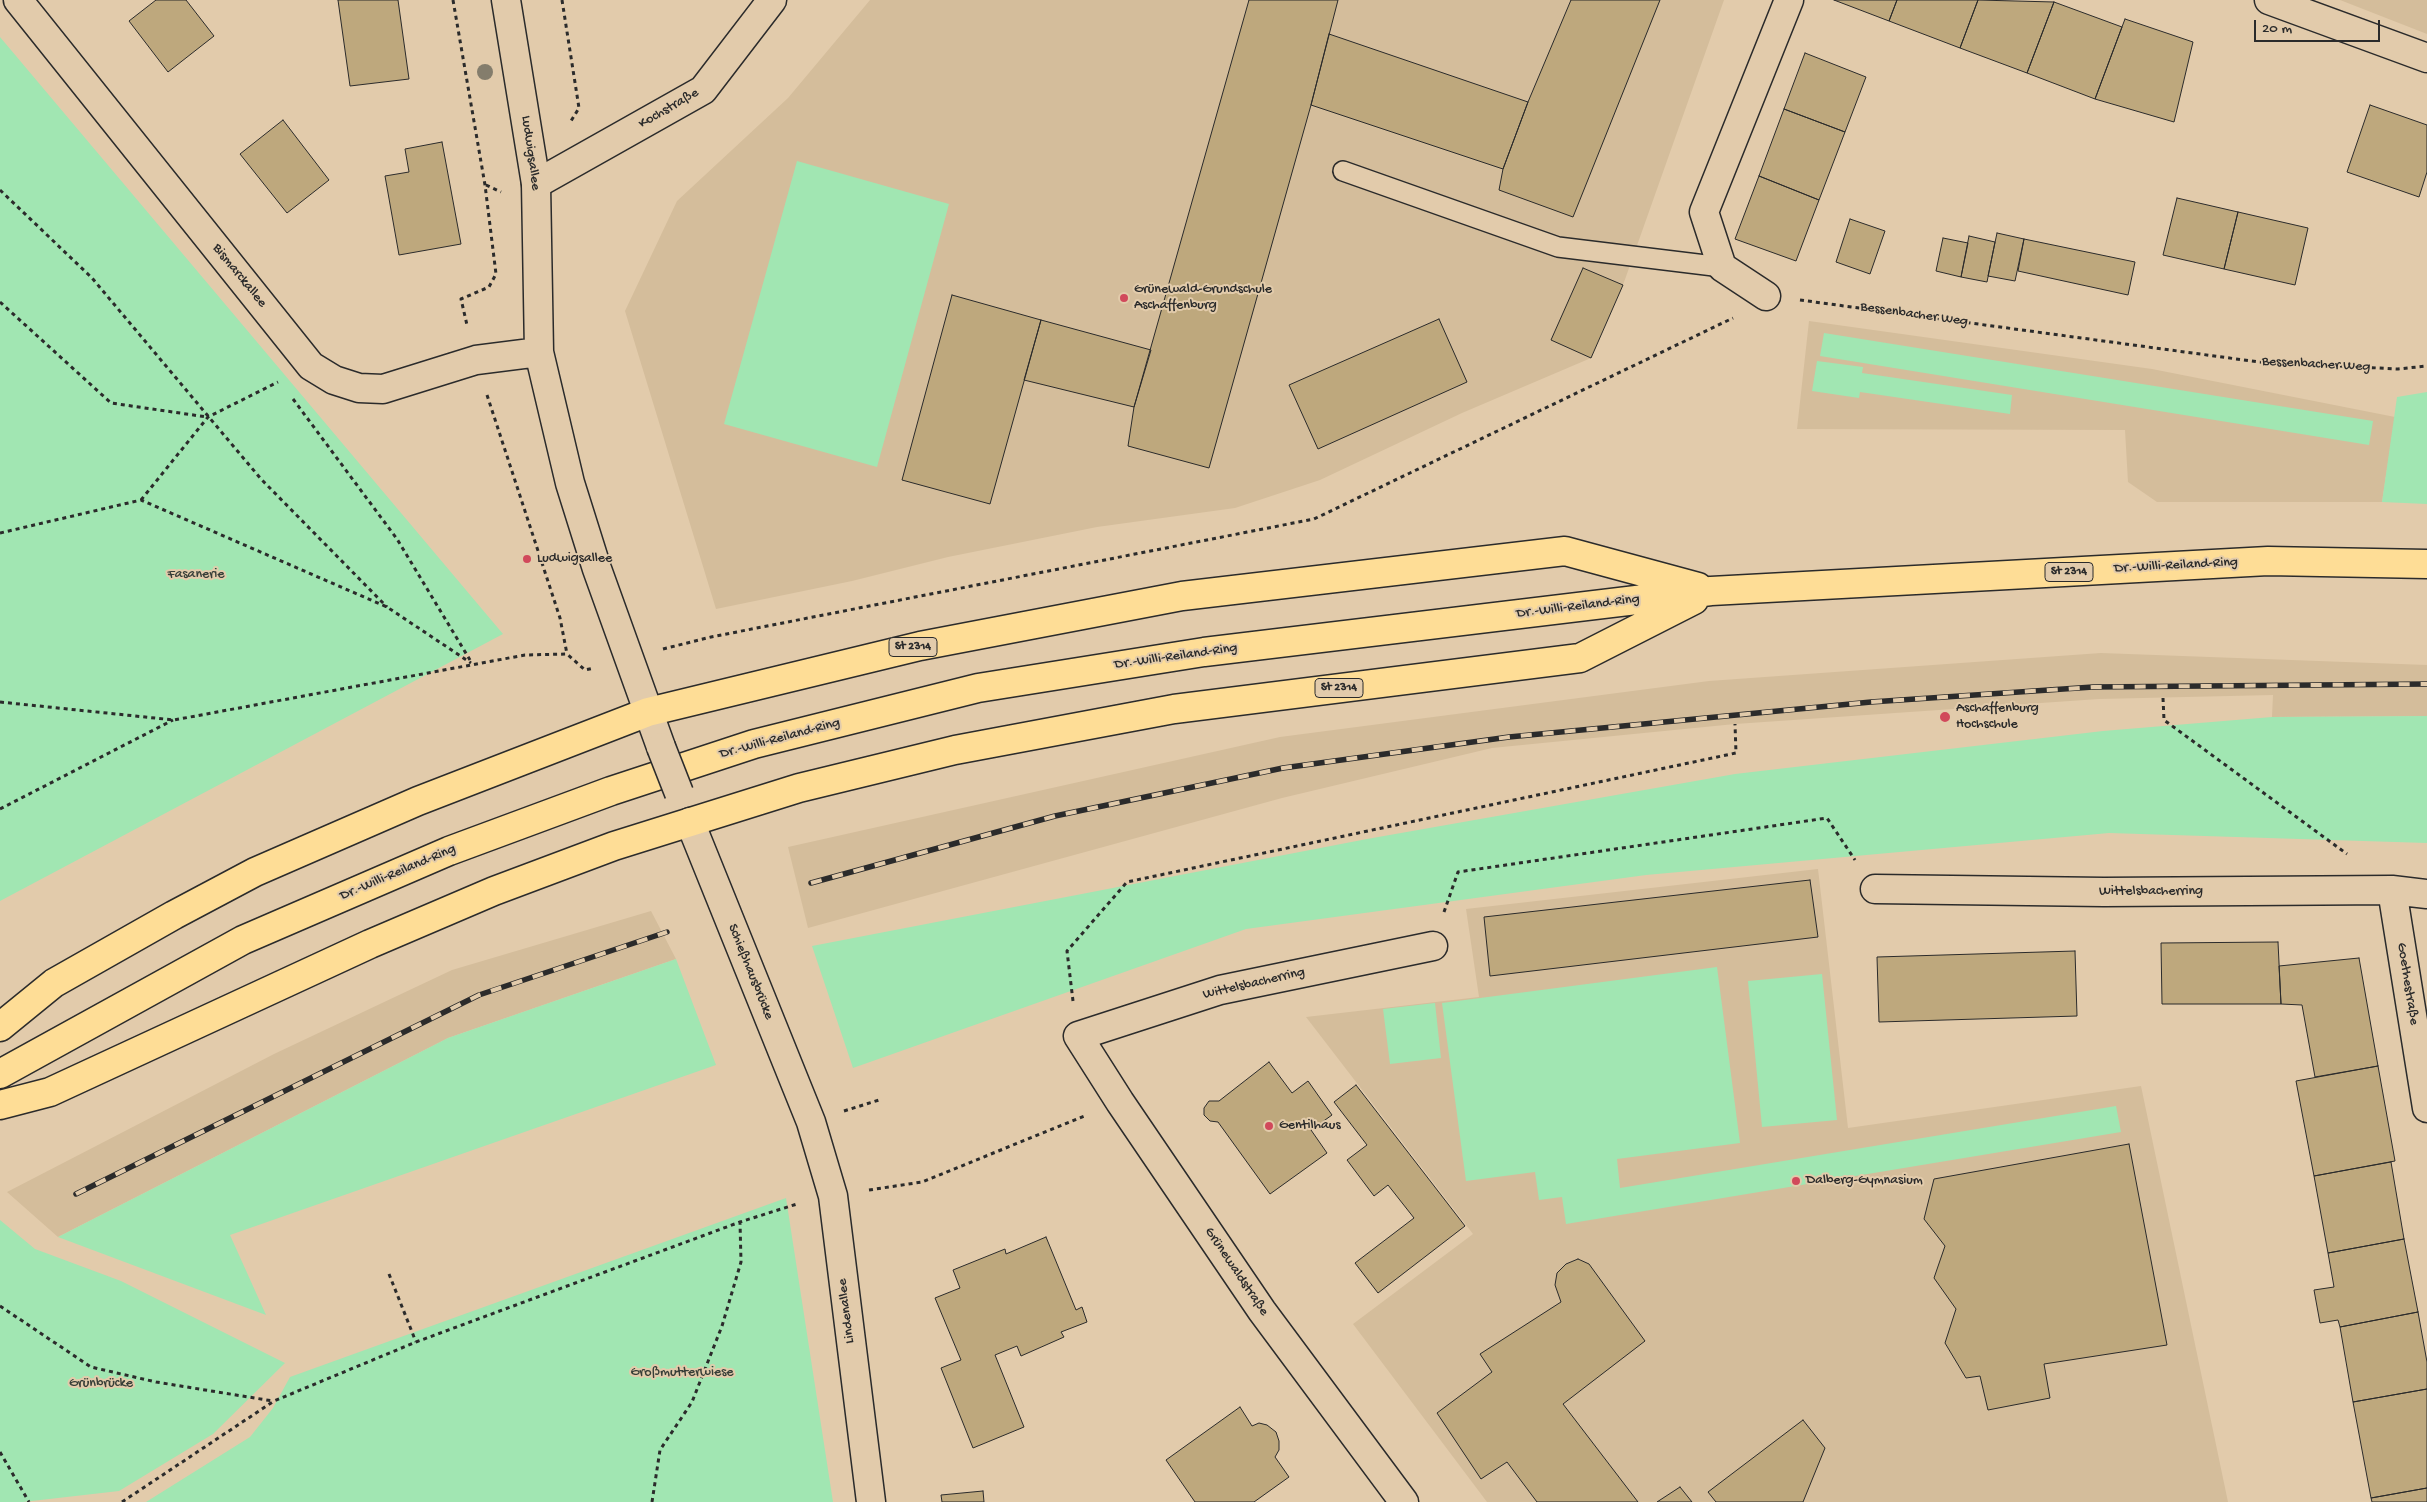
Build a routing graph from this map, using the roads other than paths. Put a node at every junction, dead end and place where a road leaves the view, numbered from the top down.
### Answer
1 (18, 0) edge
2 (506, 0) edge
3 (772, 0) edge
4 (1789, 0) edge
5 (2269, 0) edge
6 (2427, 58) edge
7 (1343, 171) dead end
8 (536, 184) junction
9 (1722, 267) junction
10 (1766, 296) road end
11 (540, 352) junction
12 (2427, 564) edge
13 (1711, 591) junction
14 (648, 712) junction
15 (690, 822) junction
16 (1875, 888) road end
17 (2392, 890) junction
18 (2427, 894) edge
19 (1433, 946) road end
20 (0, 1027) edge
21 (1078, 1036) joint
22 (0, 1074) edge
23 (0, 1105) edge
24 (2427, 1108) edge
25 (811, 1122) joint
26 (870, 1502) edge
27 (1404, 1502) edge

1 - 11 street, Bismarckallee
2 - 8 street, Ludwigsallee
3 - 8 street, Kochstraße
4 - 9 street
5 - 6 street
7 - 9 lane
8 - 11 street, Ludwigsallee
9 - 10 street
11 - 14 street, Ludwigsallee
12 - 13 highway, Dr.-Willi-Reiland-Ring / St 2314
13 - 14 highway, St 2314
13 - 15 highway, St 2314
13 - 22 highway, Dr.-Willi-Reiland-Ring
14 - 15 street, Ludwigsallee, bridge
14 - 20 highway
15 - 23 highway
15 - 25 street, Schießhausbrücke
16 - 17 street, Wittelsbacherring
17 - 18 street, Wittelsbacherring
17 - 24 street, Goethestraße
19 - 21 street, Wittelsbacherring
21 - 27 street, Grünewaldstraße
25 - 26 street, Lindenallee

